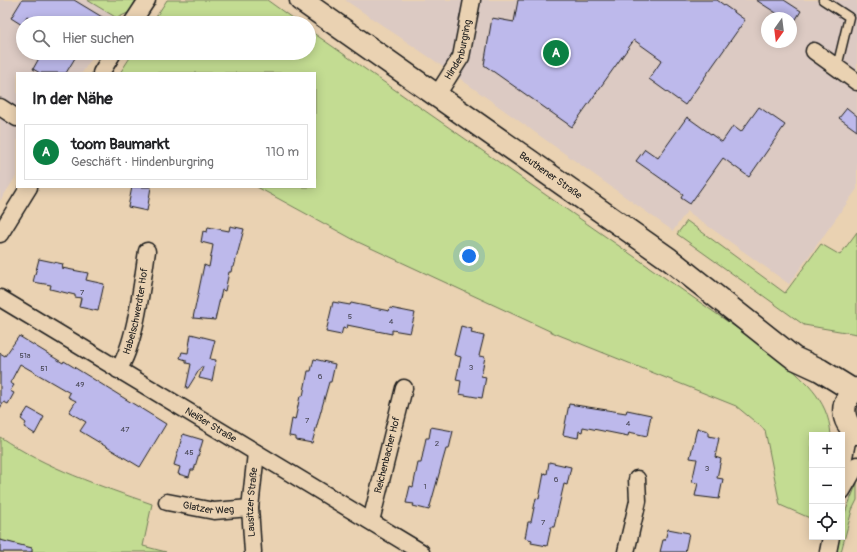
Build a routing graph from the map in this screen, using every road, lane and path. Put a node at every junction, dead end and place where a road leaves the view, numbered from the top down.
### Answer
1 (147, 0) edge
2 (301, 0) edge
3 (472, 0) edge
4 (822, 0) edge
5 (137, 16) edge
6 (814, 52) dead end
7 (109, 60) edge
8 (837, 67) junction
9 (102, 72) edge
10 (857, 82) edge
11 (437, 95) junction
12 (0, 107) edge
13 (16, 117) edge
14 (28, 188) edge
15 (0, 234) edge
16 (147, 251) dead end
17 (0, 298) edge
18 (118, 370) junction
19 (404, 388) dead end
20 (852, 395) edge
21 (853, 430) edge
22 (256, 452) junction
23 (845, 457) edge
24 (857, 465) edge
25 (637, 479) dead end
26 (845, 486) edge
27 (167, 502) dead end
28 (250, 508) junction
29 (371, 522) junction
30 (830, 540) edge
31 (253, 552) edge
32 (421, 552) edge
33 (626, 552) edge
34 (828, 552) edge

1 - 5 street
2 - 11 main road, Beuthener Straße
3 - 11 street, Hindenburgring
4 - 8 lane
6 - 8 street
7 - 9 street
8 - 10 street
11 - 20 main road, Beuthener Straße
12 - 13 street
14 - 15 street
16 - 18 street, Habelschwerdter Hof
17 - 18 street, Neißer Straße
18 - 22 street, Neißer Straße
19 - 29 street, Reichenbacher Hof
20 - 21 main road
21 - 23 street
22 - 28 street, Lausitzer Straße
22 - 29 street, Neißer Straße
24 - 26 street
25 - 33 street
27 - 28 street, Glatzer Weg
28 - 31 street, Lausitzer Straße
29 - 32 street, Neißer Straße
30 - 34 street

